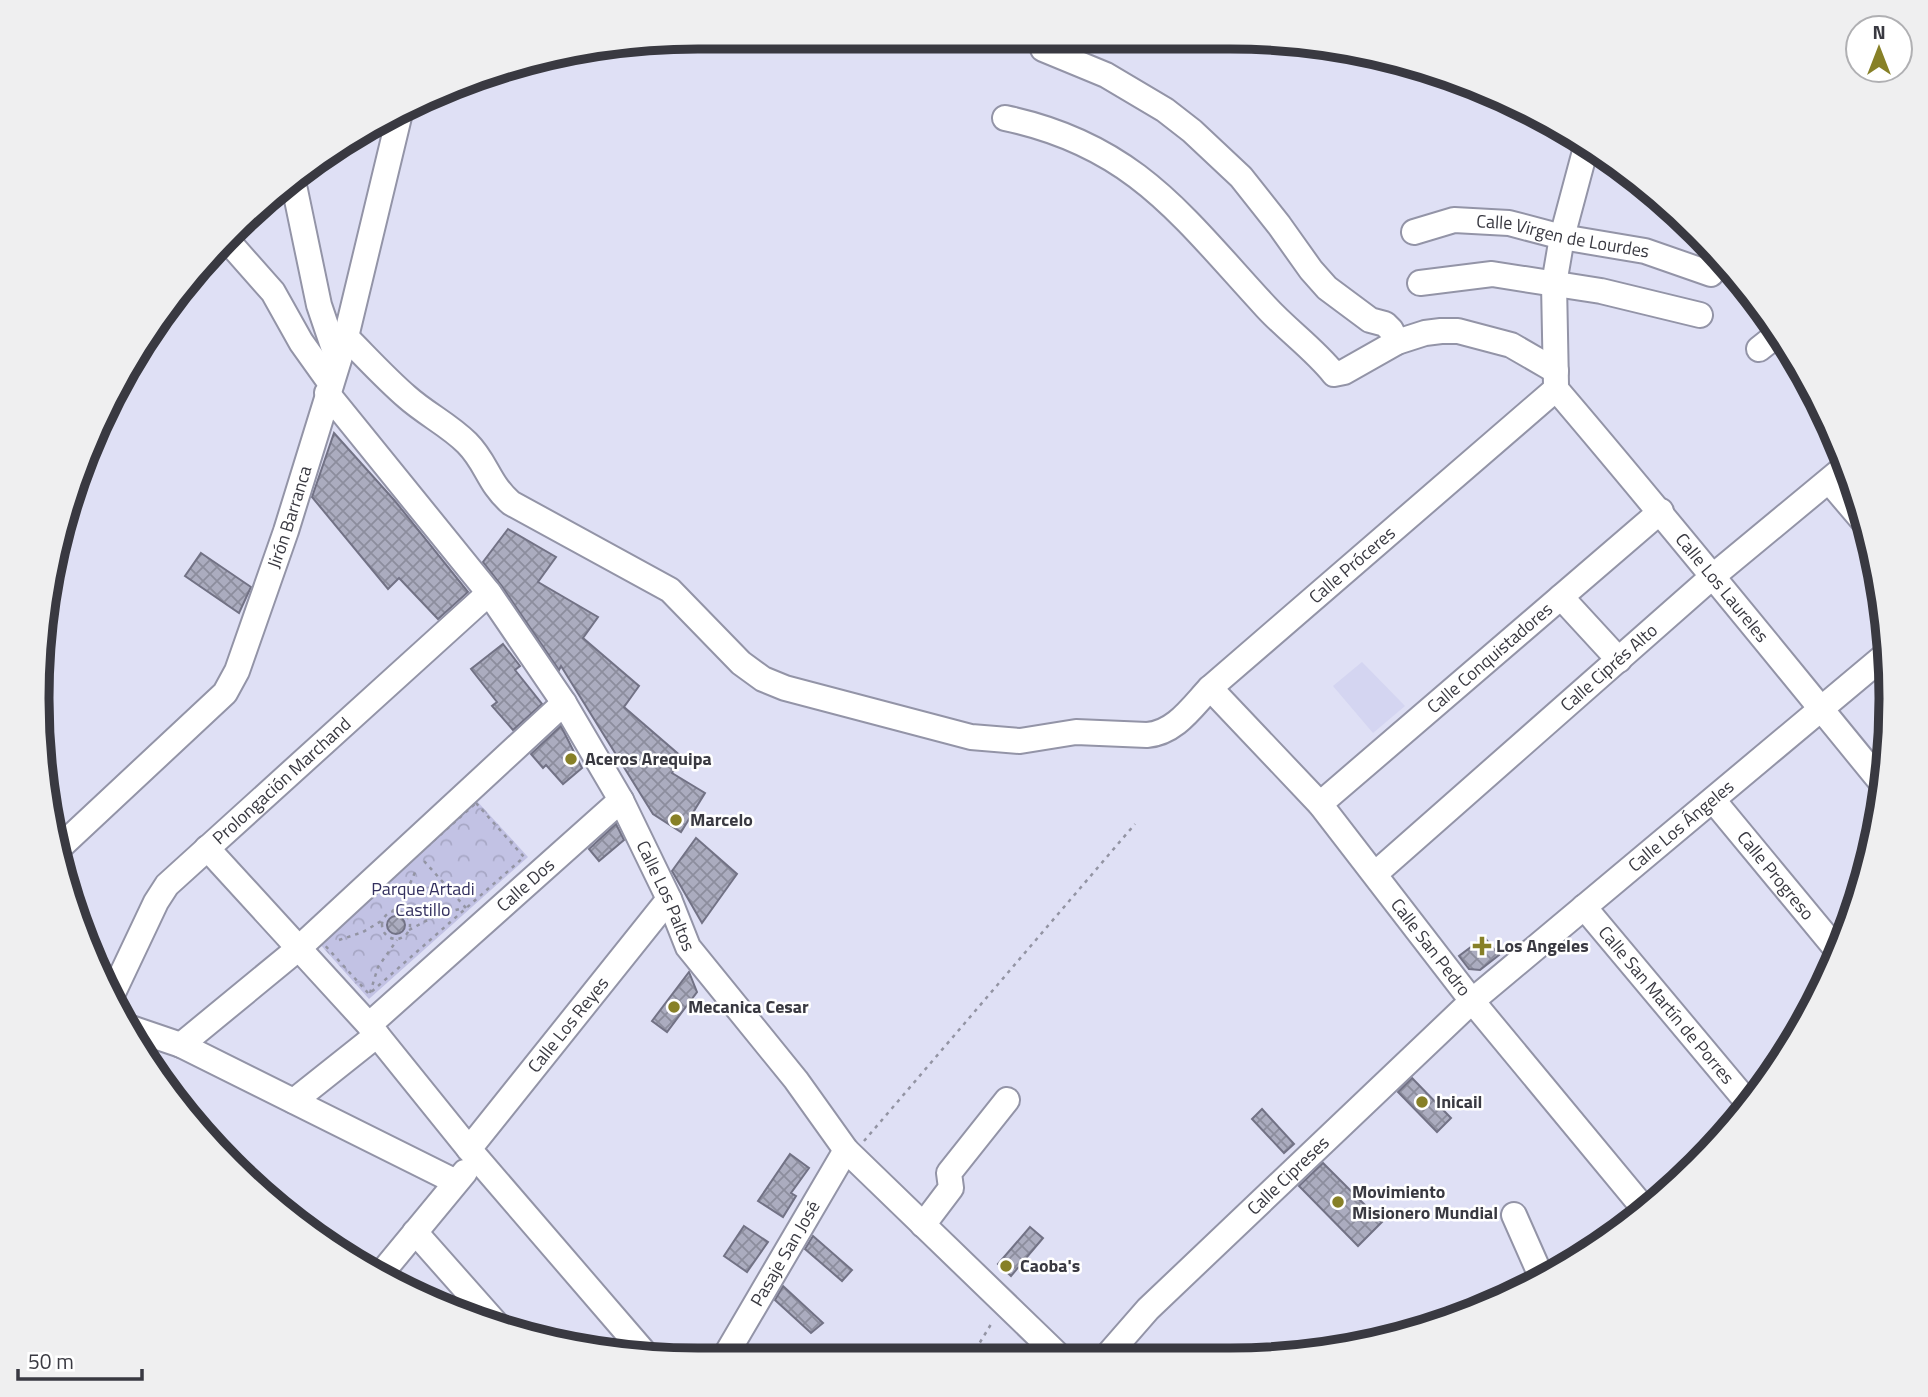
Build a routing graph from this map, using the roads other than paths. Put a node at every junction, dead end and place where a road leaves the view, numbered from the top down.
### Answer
1 (1045, 49) edge
2 (1006, 118) dead end
3 (397, 123) edge
4 (1584, 154) edge
5 (295, 190) edge
6 (1414, 232) dead end
7 (1562, 237) junction
8 (232, 246) edge
9 (1714, 267) edge
10 (1420, 283) dead end
11 (1554, 284) junction
12 (1700, 315) dead end
13 (346, 337) junction
14 (1397, 342) junction
15 (332, 379) junction
16 (1556, 380) junction
17 (1837, 474) edge
18 (1661, 511) junction
19 (1712, 577) junction
20 (489, 593) junction
21 (1561, 597) junction
22 (1619, 660) junction
23 (1878, 661) edge
24 (1210, 688) junction
25 (564, 703) junction
26 (1821, 708) junction
27 (1874, 773) edge
28 (621, 800) junction
29 (1713, 800) junction
30 (1320, 804) junction
31 (65, 842) edge
32 (207, 848) junction
33 (1375, 874) junction
34 (669, 899) junction
35 (1584, 907) junction
36 (320, 941) junction
37 (1831, 943) edge
38 (116, 986) edge
39 (1472, 1001) junction
40 (373, 1030) junction
41 (142, 1034) edge
42 (181, 1045) junction
43 (1743, 1097) edge
44 (1007, 1100) dead end
45 (294, 1101) junction
46 (473, 1153) junction
47 (849, 1153) junction
48 (456, 1182) junction
49 (1639, 1203) edge
50 (1514, 1215) dead end
51 (923, 1224) junction
52 (415, 1232) junction
53 (386, 1268) edge
54 (1538, 1270) edge
55 (486, 1313) edge
56 (638, 1345) edge
57 (729, 1348) edge
58 (1051, 1348) edge
59 (1114, 1348) edge

1 - 14 street
2 - 14 street, Calle Los Laureles
3 - 13 street, Jirón Barranca
4 - 7 street
5 - 15 street
6 - 7 street, Calle Virgen de Lourdes
7 - 9 street, Calle Virgen de Lourdes
7 - 11 street
8 - 15 street, Calle Los Paltos
10 - 11 street
11 - 12 street
11 - 16 street
13 - 15 street, Jirón Barranca
13 - 24 street, Calle Próceres
14 - 16 street, Calle Los Laureles
15 - 20 street, Calle Los Paltos
15 - 31 street, Jirón Barranca
16 - 18 street, Calle Los Laureles
16 - 24 street, Calle Próceres
17 - 19 street, Calle Ciprés Alto
18 - 19 street, Calle Los Laureles
18 - 21 street, Calle Conquistadores
19 - 22 street, Calle Ciprés Alto
19 - 26 street, Calle Los Laureles
20 - 25 street, Calle Los Paltos
20 - 32 street, Prolongación Marchand
21 - 22 street
21 - 30 street, Calle Conquistadores
22 - 33 street, Calle Ciprés Alto
23 - 26 street, Calle Los Ángeles
24 - 30 street, Calle San Pedro
25 - 28 street, Calle Los Paltos
25 - 36 street
26 - 27 street, Calle Los Laureles
26 - 29 street, Calle Los Ángeles
28 - 34 street, Calle Los Paltos
28 - 40 street, Calle Dos
29 - 35 street, Calle Los Ángeles
29 - 37 street, Calle Progreso
30 - 33 street, Calle San Pedro
32 - 36 street
32 - 38 street, Prolongación Marchand
33 - 39 street, Calle San Pedro
34 - 46 street, Calle Los Reyes
34 - 47 street, Calle Los Paltos
35 - 39 street, Calle Los Ángeles
35 - 43 street, Calle San Martín de Porres
36 - 40 street
36 - 42 street
39 - 49 street, Calle San Pedro
39 - 59 street, Calle Cipreses
40 - 45 street, Calle Dos
40 - 46 street
41 - 42 street
42 - 45 street
44 - 51 street
45 - 48 street
46 - 48 street, Calle Los Reyes
46 - 56 street
47 - 51 street, Calle Los Paltos
47 - 57 street, Pasaje San José
48 - 52 street, Calle Los Reyes
50 - 54 street
51 - 58 street, Calle Los Paltos
52 - 53 street, Calle Los Reyes
52 - 55 street

